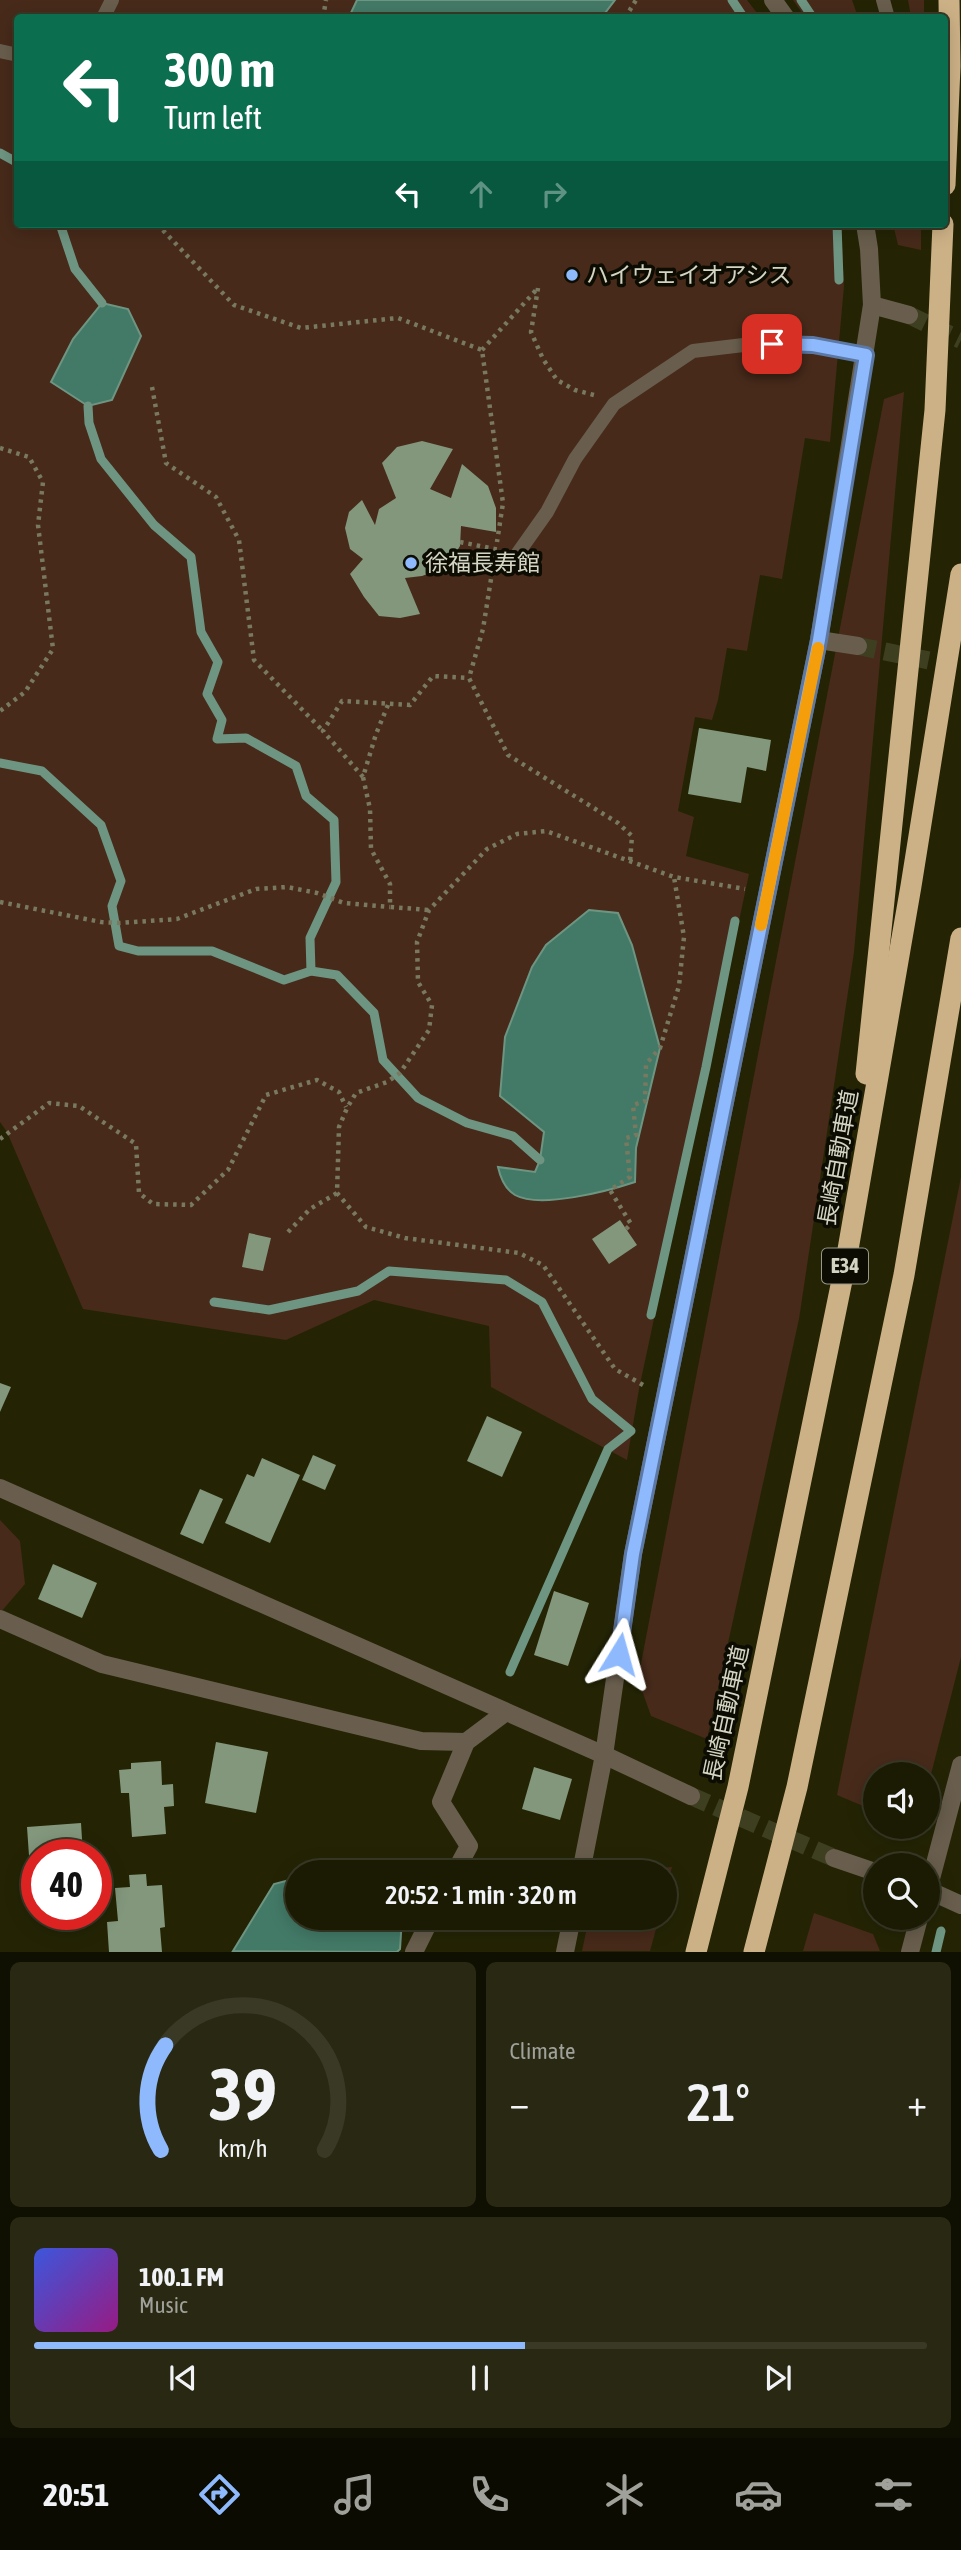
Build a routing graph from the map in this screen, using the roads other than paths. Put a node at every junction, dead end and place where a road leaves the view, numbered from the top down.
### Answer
1 (949, 0) edge
2 (948, 114) edge
3 (866, 228) edge
4 (943, 228) edge
5 (872, 305) junction
6 (909, 315) tunnel mouth
7 (866, 355) junction
8 (518, 553) road end
9 (961, 574) edge
10 (819, 640) junction
11 (858, 646) tunnel mouth
12 (961, 938) edge
13 (846, 1261) junction
14 (0, 1488) edge
15 (0, 1619) edge
16 (506, 1712) junction
17 (466, 1742) junction
18 (604, 1755) junction
19 (961, 1765) edge
20 (691, 1796) tunnel mouth
21 (938, 1853) edge
22 (834, 1858) tunnel mouth
23 (461, 1860) edge
24 (583, 1860) edge
25 (863, 1868) edge
26 (940, 1895) edge
27 (961, 1905) edge
28 (425, 1930) edge
29 (569, 1930) edge
30 (916, 1930) edge
31 (414, 1951) edge
32 (565, 1951) edge
33 (696, 1951) edge
34 (754, 1951) edge
35 (910, 1951) edge

1 - 2 highway
3 - 5 street
4 - 13 highway
5 - 6 street
5 - 7 street
7 - 8 lane
7 - 10 street
9 - 13 highway, 長崎自動車道 / E34
10 - 11 street
10 - 18 street
12 - 34 highway, E34
13 - 33 highway, 長崎自動車道 / E34
14 - 16 street
15 - 17 street
16 - 17 street
16 - 18 street
17 - 23 street
18 - 20 street
18 - 24 street
19 - 21 street
22 - 25 street
26 - 27 street
28 - 31 street
29 - 32 street
30 - 35 street

